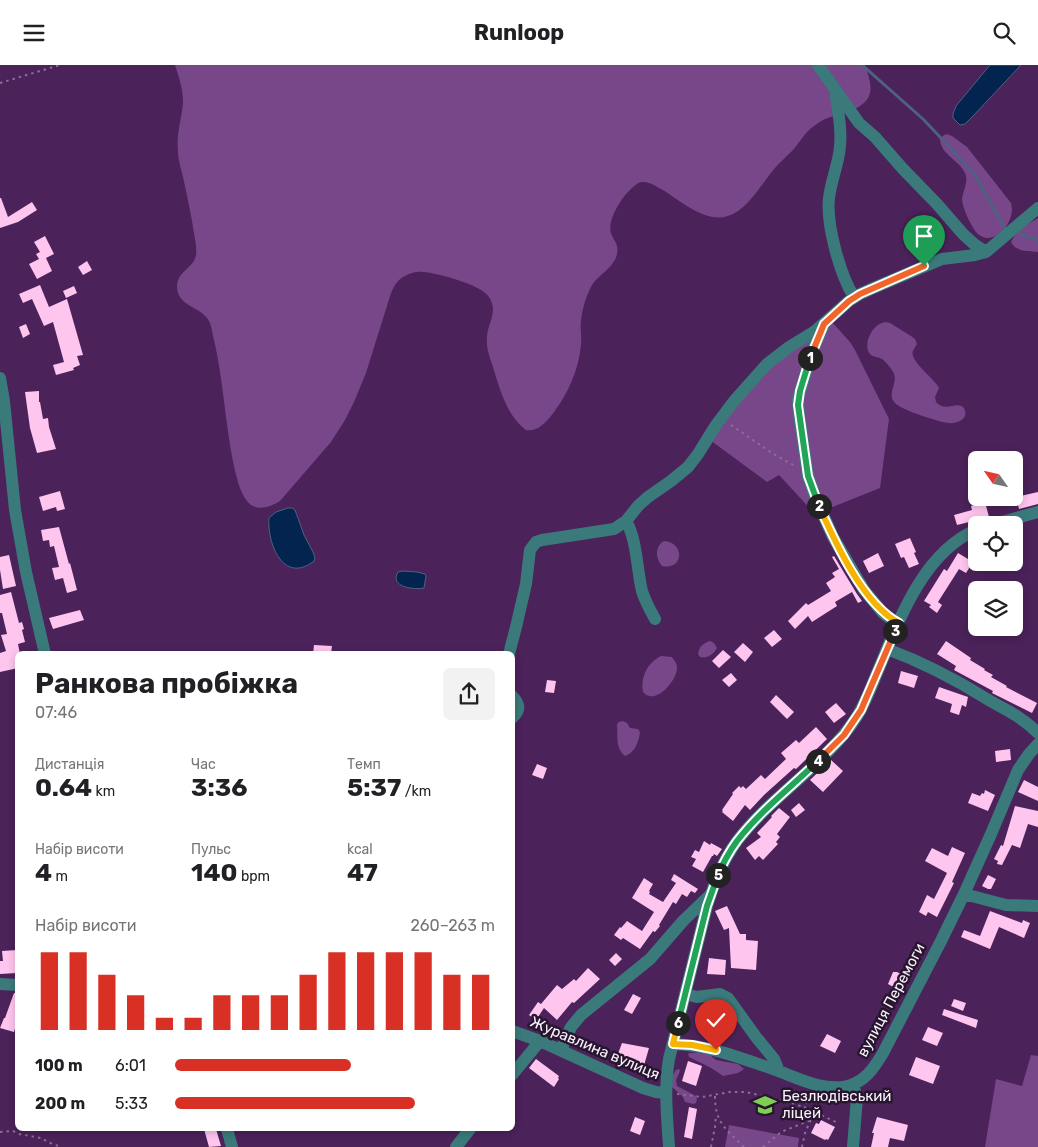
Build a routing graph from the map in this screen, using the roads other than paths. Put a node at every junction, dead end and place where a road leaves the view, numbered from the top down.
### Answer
1 (818, 65) edge
2 (836, 93) junction
3 (1038, 208) edge
4 (986, 252) junction
5 (854, 297) junction
6 (824, 324) junction
7 (0, 378) edge
8 (1038, 512) edge
9 (1023, 516) edge
10 (626, 521) junction
11 (968, 535) edge
12 (655, 619) dead end
13 (899, 623) junction
14 (887, 649) junction
15 (44, 651) edge
16 (510, 651) edge
17 (515, 699) edge
18 (515, 715) edge
19 (1038, 733) edge
20 (1038, 744) edge
21 (710, 895) junction
22 (964, 895) junction
23 (1038, 907) edge
24 (0, 984) edge
25 (15, 985) edge
26 (685, 994) junction
27 (515, 1032) edge
28 (540, 1041) junction
29 (673, 1044) junction
30 (561, 1050) junction
31 (776, 1070) junction
32 (515, 1071) edge
33 (853, 1084) junction
34 (665, 1093) junction
35 (228, 1131) edge
36 (468, 1131) edge
37 (232, 1147) edge
38 (456, 1147) edge
39 (669, 1147) edge
40 (852, 1147) edge

1 - 2 street
2 - 4 street
2 - 5 street
3 - 4 street
4 - 5 street
5 - 6 street
6 - 10 street
6 - 13 street
7 - 15 street
8 - 9 street
10 - 12 street
10 - 16 street
11 - 13 street
13 - 14 street
14 - 19 street
14 - 21 street
17 - 18 street
20 - 22 street, вулиця Перемоги
21 - 26 street
21 - 30 street
22 - 23 street
22 - 33 street, вулиця Перемоги
24 - 25 street
26 - 29 street
26 - 31 street
27 - 28 street, Журавлина вулиця
28 - 30 street, Журавлина вулиця
28 - 32 street
29 - 31 street
29 - 34 street
30 - 34 street, Журавлина вулиця
31 - 33 street
33 - 40 street
34 - 39 street
35 - 37 street
36 - 38 street

